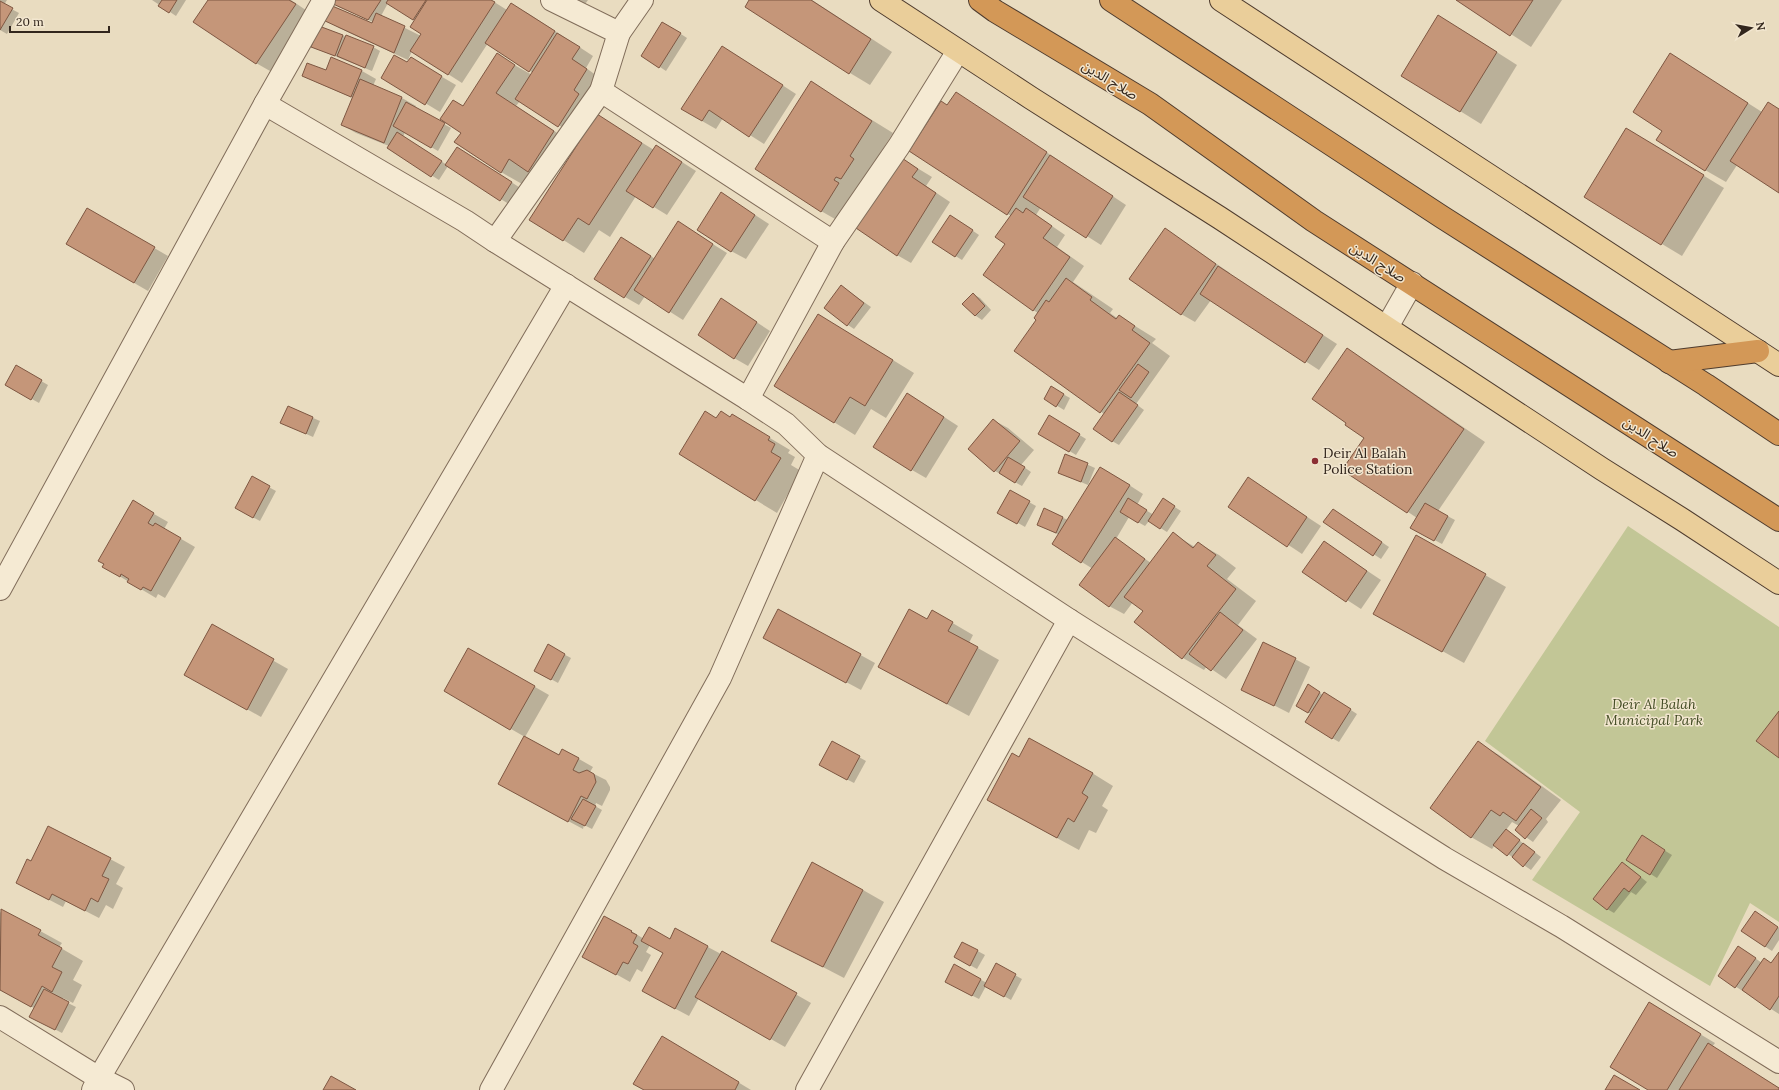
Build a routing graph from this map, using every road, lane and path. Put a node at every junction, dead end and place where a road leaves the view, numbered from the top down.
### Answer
1 (324, 0) edge
2 (552, 0) edge
3 (642, 0) edge
4 (881, 0) edge
5 (980, 0) edge
6 (1111, 0) edge
7 (1221, 0) edge
8 (619, 33) junction
9 (958, 51) junction
10 (601, 91) junction
11 (265, 104) junction
12 (495, 241) junction
13 (833, 242) junction
14 (1412, 283) junction
15 (566, 285) junction
16 (1387, 327) junction
17 (1758, 351) junction
18 (1669, 362) junction
19 (1779, 365) edge
20 (748, 399) junction
21 (1779, 434) edge
22 (818, 456) junction
23 (1779, 520) edge
24 (1779, 584) edge
25 (0, 588) edge
26 (1069, 620) junction
27 (0, 1017) edge
28 (1779, 1062) edge
29 (96, 1084) edge
30 (123, 1090) edge
31 (491, 1090) edge
32 (807, 1090) edge

1 - 11 street
2 - 8 street
3 - 8 street
4 - 9 main road
5 - 14 highway, صلاح الدين
6 - 18 highway
7 - 17 main road
8 - 10 street
9 - 13 street
9 - 16 main road
10 - 12 street
10 - 13 street
11 - 12 street
11 - 25 street
12 - 15 street
13 - 20 street
14 - 16 street
14 - 23 highway, صلاح الدين
15 - 20 street
15 - 29 street
16 - 24 main road
17 - 18 highway
17 - 19 main road
18 - 21 highway
20 - 22 street
22 - 26 street
22 - 31 street
26 - 28 street
26 - 32 street
27 - 29 street
29 - 30 street

